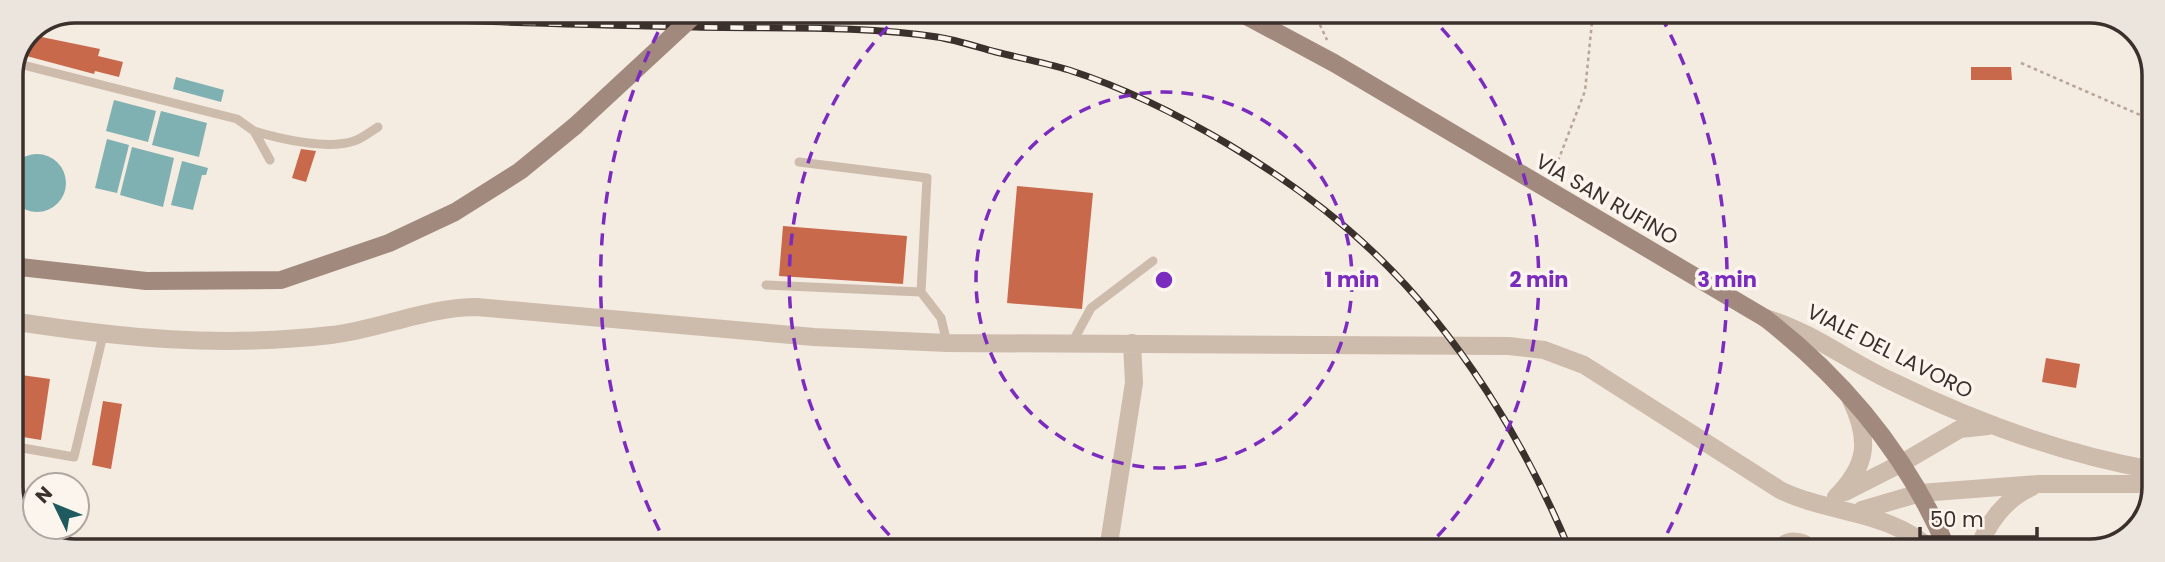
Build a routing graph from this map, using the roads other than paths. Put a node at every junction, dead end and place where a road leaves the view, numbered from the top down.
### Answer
1 (686, 23) edge
2 (1259, 23) edge
3 (24, 65) edge
4 (379, 127) dead end
5 (254, 131) junction
6 (271, 160) dead end
7 (799, 162) dead end
8 (1153, 261) dead end
9 (23, 267) edge
10 (766, 285) dead end
11 (921, 292) junction
12 (1765, 318) junction
13 (23, 323) edge
14 (103, 335) junction
15 (947, 343) junction
16 (1072, 343) junction
17 (1132, 343) junction
18 (1848, 394) junction
19 (1995, 426) junction
20 (23, 448) edge
21 (1902, 463) junction
22 (2142, 468) edge
23 (2039, 484) junction
24 (2142, 484) edge
25 (1920, 493) junction
26 (1840, 504) junction
27 (1110, 539) edge
28 (1787, 539) edge
29 (1804, 539) edge
30 (1916, 539) edge
31 (1942, 539) edge
32 (1983, 539) edge

1 - 9 main road, bridge
2 - 12 main road, VIA SAN RUFINO
3 - 5 lane
4 - 5 lane
5 - 6 lane
7 - 11 lane
8 - 16 lane
10 - 11 lane
11 - 15 lane
12 - 18 main road, VIA SAN RUFINO
12 - 19 street, VIALE DEL LAVORO
13 - 14 street
14 - 15 street
14 - 20 lane
15 - 16 street
16 - 17 street
17 - 26 street
17 - 27 street
18 - 21 main road, VIA SAN RUFINO
18 - 26 street
19 - 21 street, VIALE DEL LAVORO
19 - 22 street, VIALE DEL LAVORO
21 - 25 main road, VIA SAN RUFINO
21 - 26 street, VIALE DEL LAVORO
23 - 24 street
23 - 25 street
23 - 32 street
25 - 26 street
25 - 31 main road, VIA SAN RUFINO
26 - 30 street
28 - 29 lane

